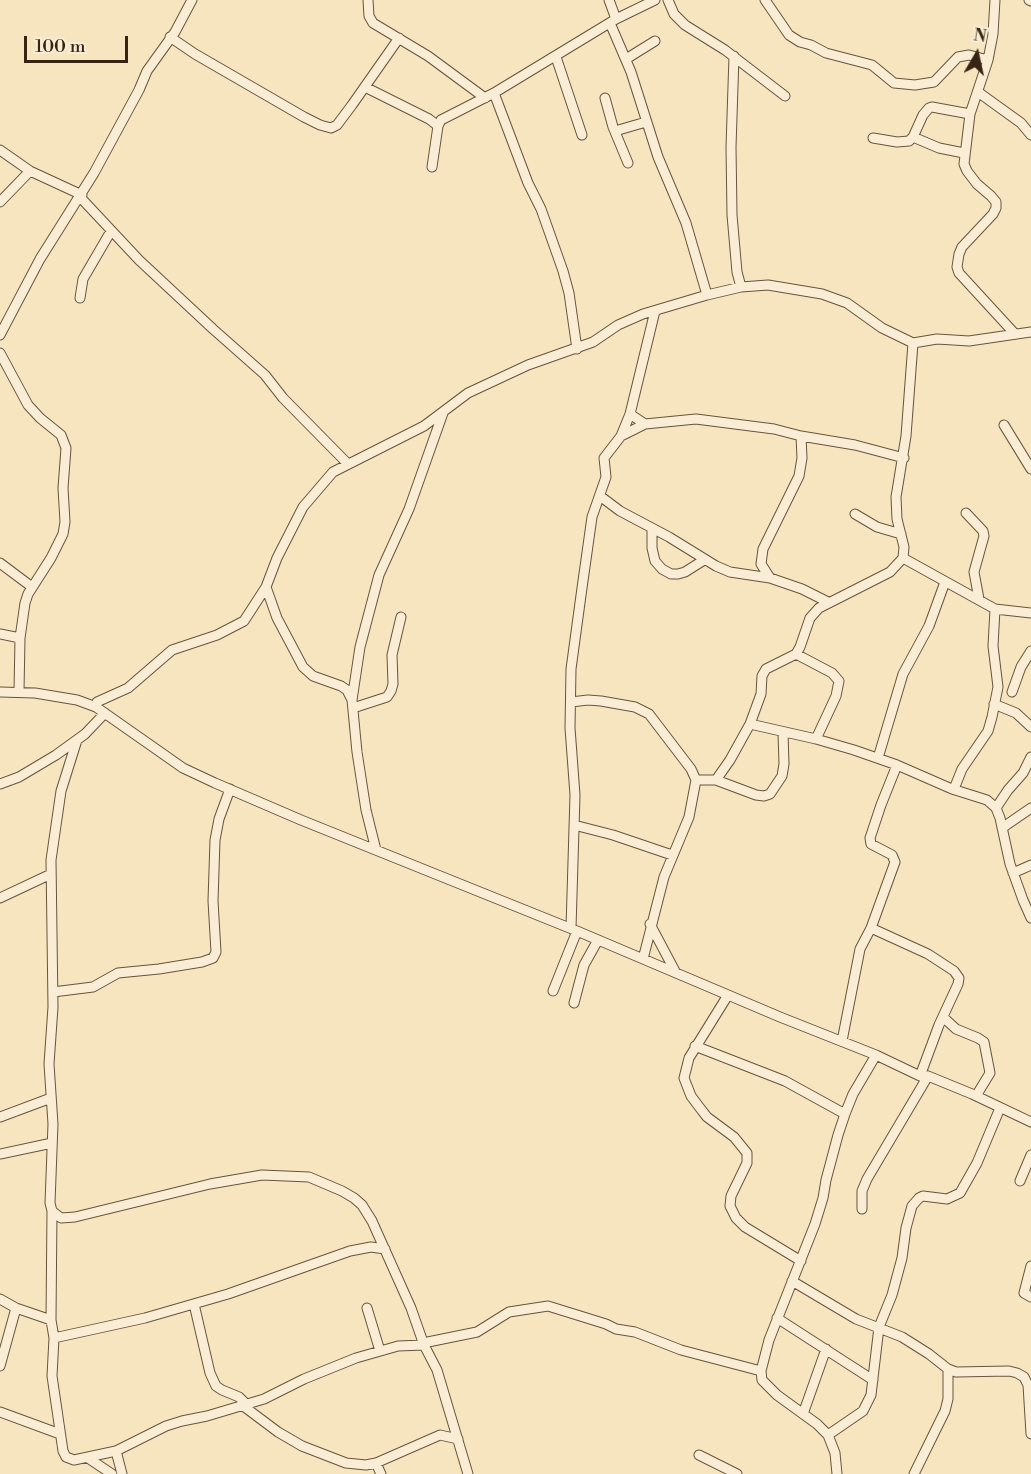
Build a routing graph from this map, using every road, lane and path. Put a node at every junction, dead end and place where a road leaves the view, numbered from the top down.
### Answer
1 (192, 0) edge
2 (368, 0) edge
3 (609, 0) edge
4 (655, 0) edge
5 (668, 0) edge
6 (765, 0) edge
7 (995, 0) edge
8 (613, 21) junction
9 (171, 37) junction
10 (399, 38) junction
11 (655, 41) dead end
12 (734, 56) junction
13 (556, 57) junction
14 (626, 59) junction
15 (988, 60) junction
16 (365, 87) junction
17 (978, 92) junction
18 (494, 93) junction
19 (785, 96) dead end
20 (485, 98) junction
21 (605, 98) dead end
22 (970, 114) junction
23 (646, 122) junction
24 (438, 126) junction
25 (615, 131) junction
26 (582, 135) dead end
27 (1031, 135) edge
28 (913, 137) junction
29 (873, 138) dead end
30 (0, 150) edge
31 (964, 153) junction
32 (628, 163) dead end
33 (432, 166) dead end
34 (30, 171) junction
35 (81, 196) junction
36 (0, 202) edge
37 (111, 231) junction
38 (741, 287) junction
39 (707, 295) junction
40 (80, 298) dead end
41 (655, 311) junction
42 (1031, 332) edge
43 (1015, 334) junction
44 (0, 335) edge
45 (913, 342) junction
46 (577, 349) junction
47 (0, 353) edge
48 (443, 413) junction
49 (630, 414) junction
50 (645, 424) junction
51 (1004, 425) dead end
52 (621, 436) junction
53 (801, 436) junction
54 (904, 458) junction
55 (347, 463) junction
56 (1031, 469) edge
57 (600, 496) junction
58 (966, 513) dead end
59 (855, 514) dead end
60 (652, 528) junction
61 (902, 534) junction
62 (903, 558) junction
63 (704, 560) junction
64 (0, 563) edge
65 (770, 578) junction
66 (945, 582) junction
67 (32, 587) junction
68 (266, 587) junction
69 (979, 599) junction
70 (828, 603) junction
71 (995, 609) junction
72 (1031, 613) edge
73 (401, 617) dead end
74 (0, 634) edge
75 (20, 638) junction
76 (1031, 651) edge
77 (796, 654) junction
78 (19, 691) junction
79 (0, 692) edge
80 (1012, 692) dead end
81 (570, 702) junction
82 (353, 704) junction
83 (994, 704) junction
84 (100, 710) junction
85 (750, 724) junction
86 (1031, 727) edge
87 (783, 732) junction
88 (816, 739) junction
89 (77, 740) junction
90 (1031, 757) edge
91 (878, 758) junction
92 (897, 765) junction
93 (696, 780) junction
94 (716, 780) junction
95 (0, 784) edge
96 (230, 789) junction
97 (954, 789) junction
98 (996, 808) junction
99 (1031, 808) edge
100 (574, 825) junction
101 (1002, 828) junction
102 (376, 850) junction
103 (672, 855) junction
104 (1031, 865) edge
105 (1013, 873) junction
106 (51, 874) junction
107 (0, 898) edge
108 (1031, 918) edge
109 (650, 924) junction
110 (872, 928) junction
111 (574, 929) junction
112 (598, 940) junction
113 (643, 959) junction
114 (676, 973) junction
115 (554, 991) dead end
116 (53, 992) junction
117 (728, 995) junction
118 (574, 1003) dead end
119 (943, 1017) junction
120 (842, 1041) junction
121 (695, 1046) junction
122 (876, 1055) junction
123 (924, 1076) junction
124 (976, 1096) junction
125 (51, 1098) junction
126 (1000, 1108) junction
127 (845, 1114) junction
128 (0, 1117) edge
129 (1030, 1119) edge
130 (52, 1143) junction
131 (0, 1154) edge
132 (1031, 1155) edge
133 (1020, 1181) dead end
134 (862, 1209) dead end
135 (52, 1211) junction
136 (385, 1249) junction
137 (801, 1261) junction
138 (1031, 1266) edge
139 (792, 1281) junction
140 (1031, 1297) edge
141 (0, 1299) edge
142 (194, 1304) junction
143 (16, 1308) junction
144 (367, 1308) dead end
145 (777, 1318) junction
146 (51, 1320) junction
147 (879, 1327) junction
148 (54, 1338) junction
149 (424, 1344) junction
150 (826, 1348) junction
151 (380, 1351) junction
152 (0, 1366) edge
153 (948, 1369) junction
154 (761, 1371) junction
155 (873, 1380) junction
156 (244, 1405) junction
157 (0, 1412) edge
158 (803, 1414) junction
159 (60, 1434) junction
160 (1031, 1434) edge
161 (828, 1435) junction
162 (458, 1439) junction
163 (116, 1451) junction
164 (699, 1455) dead end
165 (88, 1458) junction
166 (376, 1463) junction
167 (112, 1474) edge
168 (122, 1474) edge
169 (381, 1474) edge
170 (468, 1474) edge
171 (737, 1474) edge
172 (837, 1474) edge
173 (914, 1474) edge

1 - 9 street
2 - 10 street
3 - 8 street
4 - 8 street
5 - 12 street
6 - 15 street
7 - 15 street
8 - 13 street
8 - 14 street
9 - 16 street
9 - 35 street
10 - 16 street
10 - 20 street
11 - 14 street
12 - 19 street
12 - 38 street
13 - 18 street
13 - 26 street
14 - 23 street
15 - 17 street
16 - 24 street
17 - 22 street
17 - 27 street
18 - 20 street
18 - 46 street
20 - 24 street
21 - 25 street
22 - 28 street
22 - 31 street
23 - 25 street
23 - 39 street
24 - 33 street
25 - 32 street
28 - 29 street
28 - 31 street
30 - 34 street
31 - 43 street
34 - 35 street
34 - 36 street
35 - 37 street
35 - 44 street
37 - 40 street
37 - 55 street
38 - 39 street
38 - 45 street
39 - 41 street
41 - 46 street
41 - 49 street
42 - 43 street
43 - 45 street
45 - 54 street
46 - 48 street
47 - 67 street
48 - 55 street
48 - 82 street
49 - 50 street
49 - 52 street
50 - 52 street
50 - 53 street
51 - 56 street
52 - 57 street
53 - 54 street
53 - 65 street
54 - 61 street
55 - 68 street
57 - 60 street
57 - 81 street
58 - 69 street
59 - 61 street
60 - 63 street
60 - 63 street
61 - 62 street
62 - 66 street
62 - 70 street
63 - 65 street
64 - 67 street
65 - 70 street
66 - 69 street
66 - 91 street
67 - 75 street
68 - 82 street
68 - 84 street
69 - 71 street
70 - 77 street
71 - 72 street
71 - 83 street
73 - 82 street
74 - 75 street
75 - 78 street
76 - 80 street
77 - 85 street
77 - 88 street
78 - 79 street
78 - 84 street
81 - 93 street
81 - 100 street
82 - 102 street
83 - 86 street
83 - 97 street
84 - 89 street
84 - 96 street
85 - 87 street
85 - 94 street
87 - 88 street
87 - 94 street
88 - 91 street
89 - 95 street
89 - 106 street
90 - 98 street
91 - 92 street
92 - 97 street
92 - 110 street
93 - 94 street
93 - 103 street
96 - 102 street
96 - 116 street
97 - 98 street
98 - 101 street
99 - 101 street
100 - 103 street
100 - 111 street
101 - 105 street
102 - 111 street
103 - 109 street
104 - 105 street
105 - 108 street
106 - 107 street
106 - 116 street
109 - 113 street
109 - 114 street
110 - 119 street
110 - 120 street
111 - 112 street
111 - 115 street
112 - 113 street
112 - 118 street
113 - 114 street
114 - 117 street
116 - 125 street
117 - 120 street
117 - 121 street
119 - 123 street
119 - 124 street
120 - 122 street
121 - 127 street
121 - 137 street
122 - 123 street
122 - 127 street
123 - 124 street
123 - 134 street
124 - 126 street
125 - 128 street
125 - 130 street
126 - 129 street
126 - 147 street
127 - 137 street
130 - 131 street
130 - 135 street
132 - 133 street
135 - 136 street
135 - 146 street
136 - 142 street
136 - 149 street
137 - 139 street
138 - 140 street
139 - 145 street
139 - 147 street
141 - 143 street
142 - 148 street
142 - 156 street
143 - 146 street
143 - 152 street
144 - 151 street
145 - 150 street
145 - 154 street
146 - 148 street
147 - 153 street
147 - 155 street
148 - 159 street
149 - 151 street
149 - 154 street
149 - 162 street
150 - 155 street
150 - 158 street
151 - 156 street
153 - 160 street
153 - 173 street
154 - 158 street
155 - 161 street
156 - 163 street
156 - 166 street
157 - 159 street
158 - 161 street
159 - 165 street
161 - 172 street
162 - 166 street
162 - 170 street
163 - 165 street
163 - 168 street
164 - 171 street
165 - 167 street
166 - 169 street

